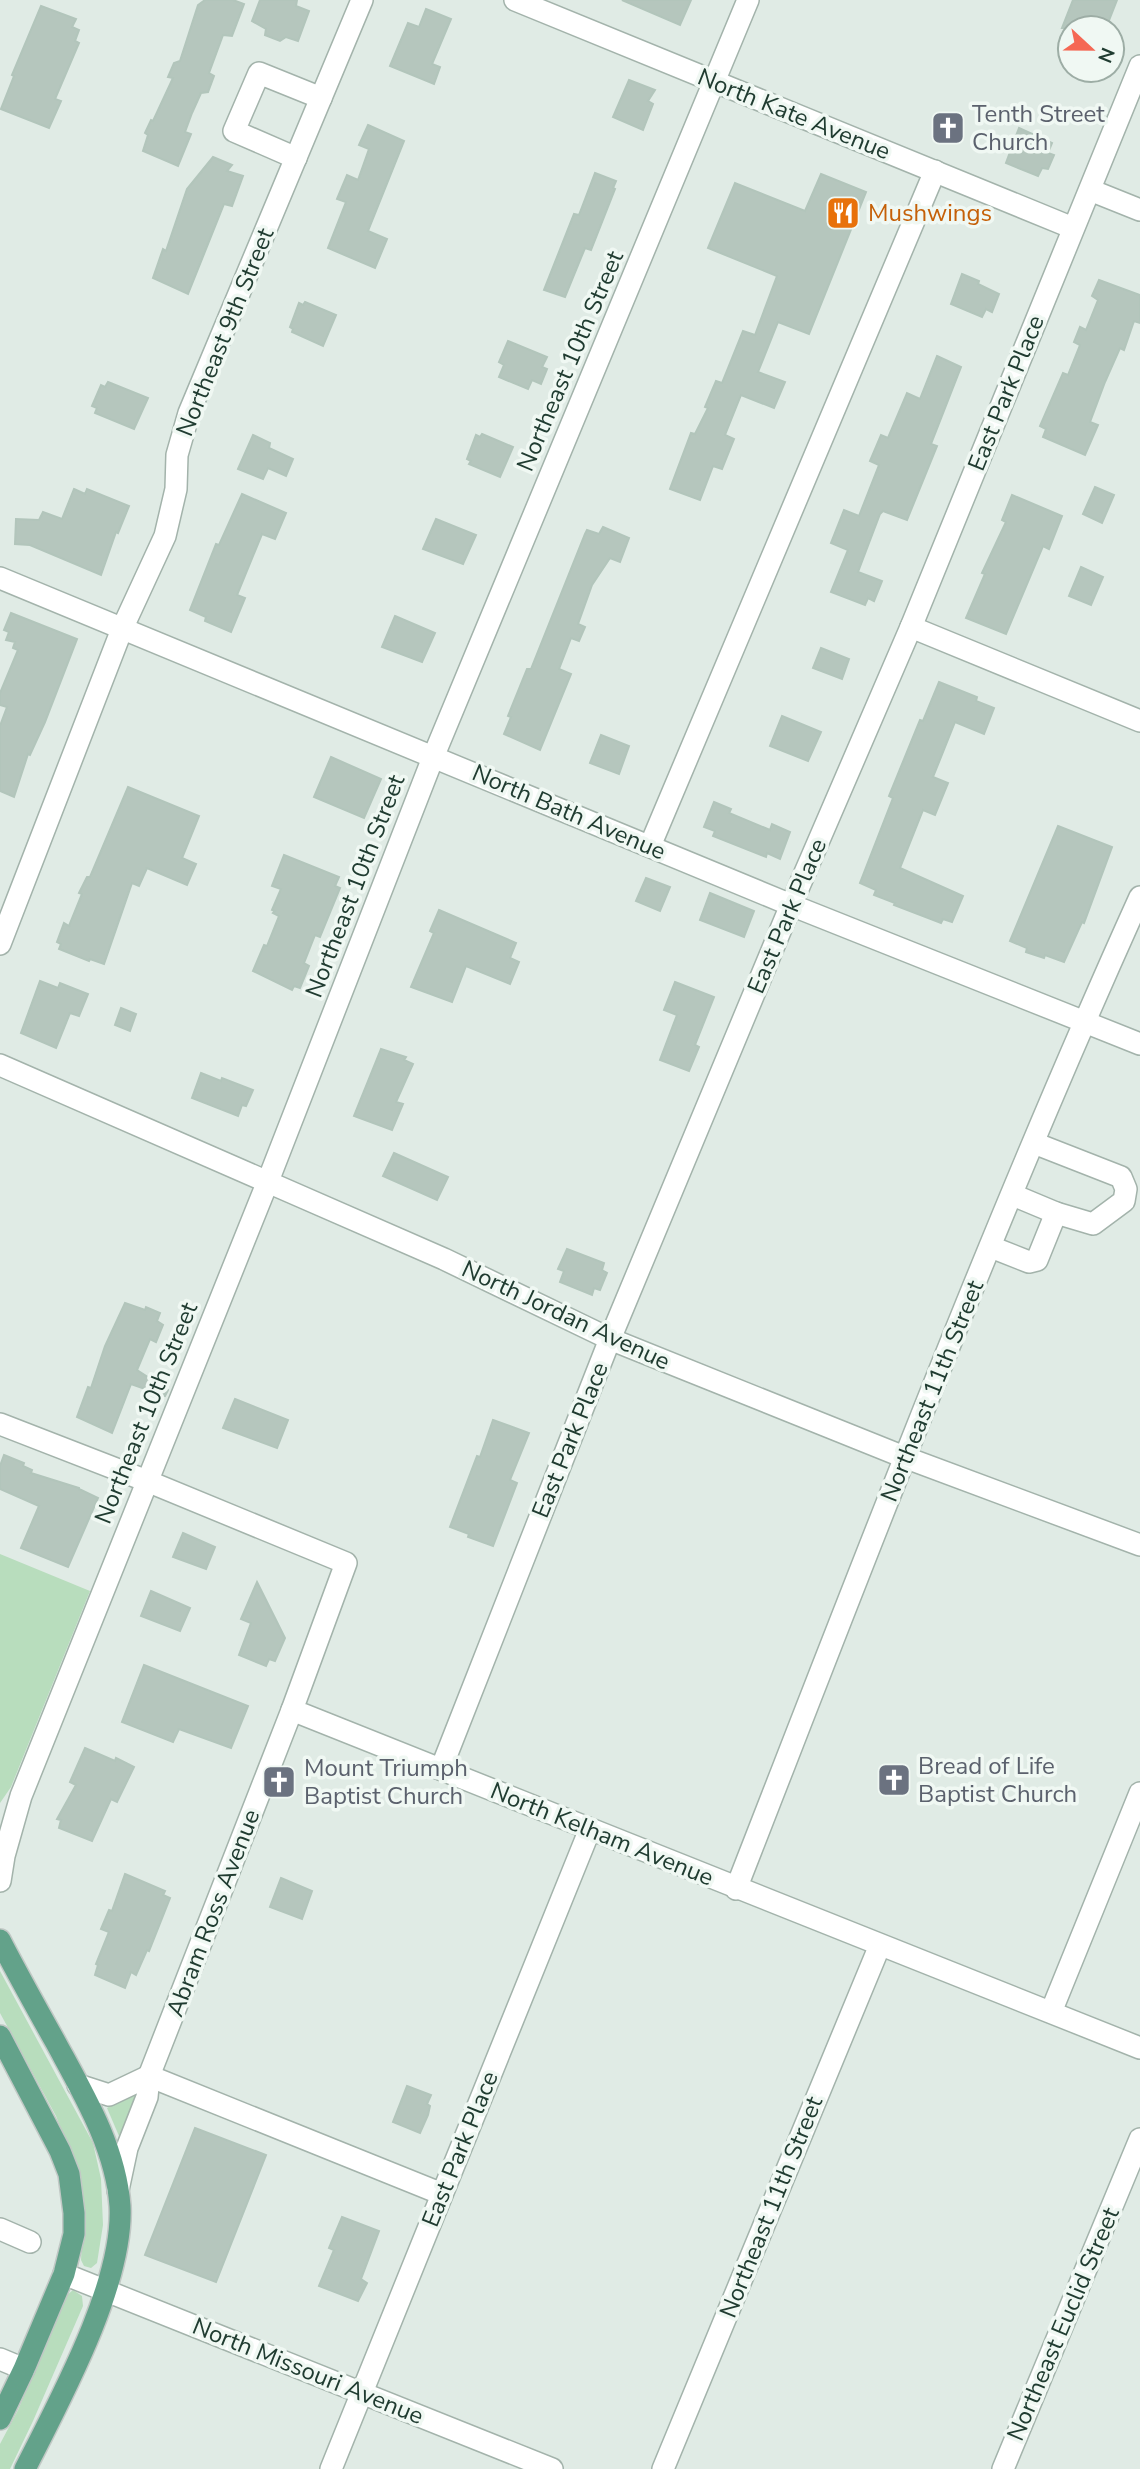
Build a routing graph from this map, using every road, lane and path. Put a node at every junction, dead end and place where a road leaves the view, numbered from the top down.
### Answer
1 (362, 0) edge
2 (515, 0) edge
3 (748, 0) edge
4 (1140, 66) edge
5 (715, 81) junction
6 (321, 98) junction
7 (296, 158) junction
8 (934, 171) junction
9 (1090, 190) junction
10 (1140, 210) edge
11 (1073, 228) junction
12 (0, 578) edge
13 (911, 627) junction
14 (122, 629) junction
15 (1140, 721) edge
16 (434, 755) junction
17 (650, 846) junction
18 (1140, 897) edge
19 (791, 905) junction
20 (0, 944) edge
21 (1083, 1023) junction
22 (1140, 1044) edge
23 (0, 1065) edge
24 (1034, 1143) junction
25 (268, 1181) junction
26 (1013, 1195) junction
27 (1056, 1213) junction
28 (991, 1247) junction
29 (610, 1339) junction
30 (0, 1424) edge
31 (904, 1457) junction
32 (147, 1481) junction
33 (1140, 1545) edge
34 (292, 1710) junction
35 (440, 1769) junction
36 (1140, 1793) edge
37 (21, 1796) junction
38 (0, 1823) edge
39 (590, 1829) junction
40 (0, 1881) edge
41 (736, 1889) junction
42 (0, 1940) edge
43 (880, 1945) junction
44 (1051, 2012) junction
45 (0, 2036) edge
46 (1140, 2048) edge
47 (149, 2077) junction
48 (78, 2085) junction
49 (1140, 2139) edge
50 (118, 2190) junction
51 (442, 2194) junction
52 (0, 2229) edge
53 (30, 2242) dead end
54 (64, 2274) junction
55 (106, 2290) junction
56 (0, 2359) edge
57 (24, 2369) junction
58 (362, 2392) junction
59 (0, 2418) edge
60 (25, 2469) edge
61 (331, 2469) edge
62 (552, 2469) edge
63 (663, 2469) edge
64 (1003, 2469) edge

1 - 6 street, Northeast 9th Street
2 - 5 street, North Kate Avenue
3 - 5 street, Northeast 10th Street
4 - 9 street, East Park Place
5 - 8 street, North Kate Avenue
5 - 16 street, Northeast 10th Street
6 - 7 street, Northeast 9th Street
6 - 7 street
7 - 14 street, Northeast 9th Street
8 - 11 street, North Kate Avenue
8 - 17 street
9 - 10 street
9 - 11 street, East Park Place
11 - 13 street, East Park Place
12 - 14 street, North Bath Avenue
13 - 15 street
13 - 19 street, East Park Place
14 - 16 street, North Bath Avenue
14 - 20 street, Northeast 9th Street
16 - 17 street, North Bath Avenue
16 - 25 street, Northeast 10th Street
17 - 19 street, North Bath Avenue
18 - 21 street, Northeast 11th Street
19 - 21 street, North Bath Avenue
19 - 29 street, East Park Place
21 - 22 street, North Bath Avenue
21 - 24 street, Northeast 11th Street
23 - 25 street, North Jordan Avenue
24 - 26 street, Northeast 11th Street
24 - 27 street
25 - 29 street, North Jordan Avenue
25 - 32 street, Northeast 10th Street
26 - 27 street
26 - 28 street, Northeast 11th Street
27 - 28 street
28 - 31 street, Northeast 11th Street
29 - 31 street, North Jordan Avenue
29 - 35 street, East Park Place
30 - 32 street
31 - 33 street, North Jordan Avenue
31 - 41 street, Northeast 11th Street
32 - 34 street
32 - 37 street, Northeast 10th Street
34 - 35 street, North Kelham Avenue
34 - 47 street, Abram Ross Avenue
35 - 39 street, North Kelham Avenue
36 - 44 street
37 - 38 street, Northeast 10th Street
37 - 40 street, Northeast 10th Street
39 - 41 street, North Kelham Avenue
39 - 51 street, East Park Place
41 - 43 street, North Kelham Avenue
42 - 48 main road
43 - 44 street, North Kelham Avenue
43 - 63 street, Northeast 11th Street
44 - 46 street, North Kelham Avenue
45 - 54 main road
47 - 48 street
47 - 50 street, Abram Ross Avenue
47 - 51 street
48 - 50 main road
49 - 64 street, Northeast Euclid Street
50 - 55 main road
51 - 58 street, East Park Place
52 - 53 street
54 - 55 street, North Missouri Avenue
54 - 57 main road
55 - 58 street, North Missouri Avenue
55 - 60 main road
56 - 57 street
57 - 59 main road
58 - 61 street, East Park Place
58 - 62 street, North Missouri Avenue

